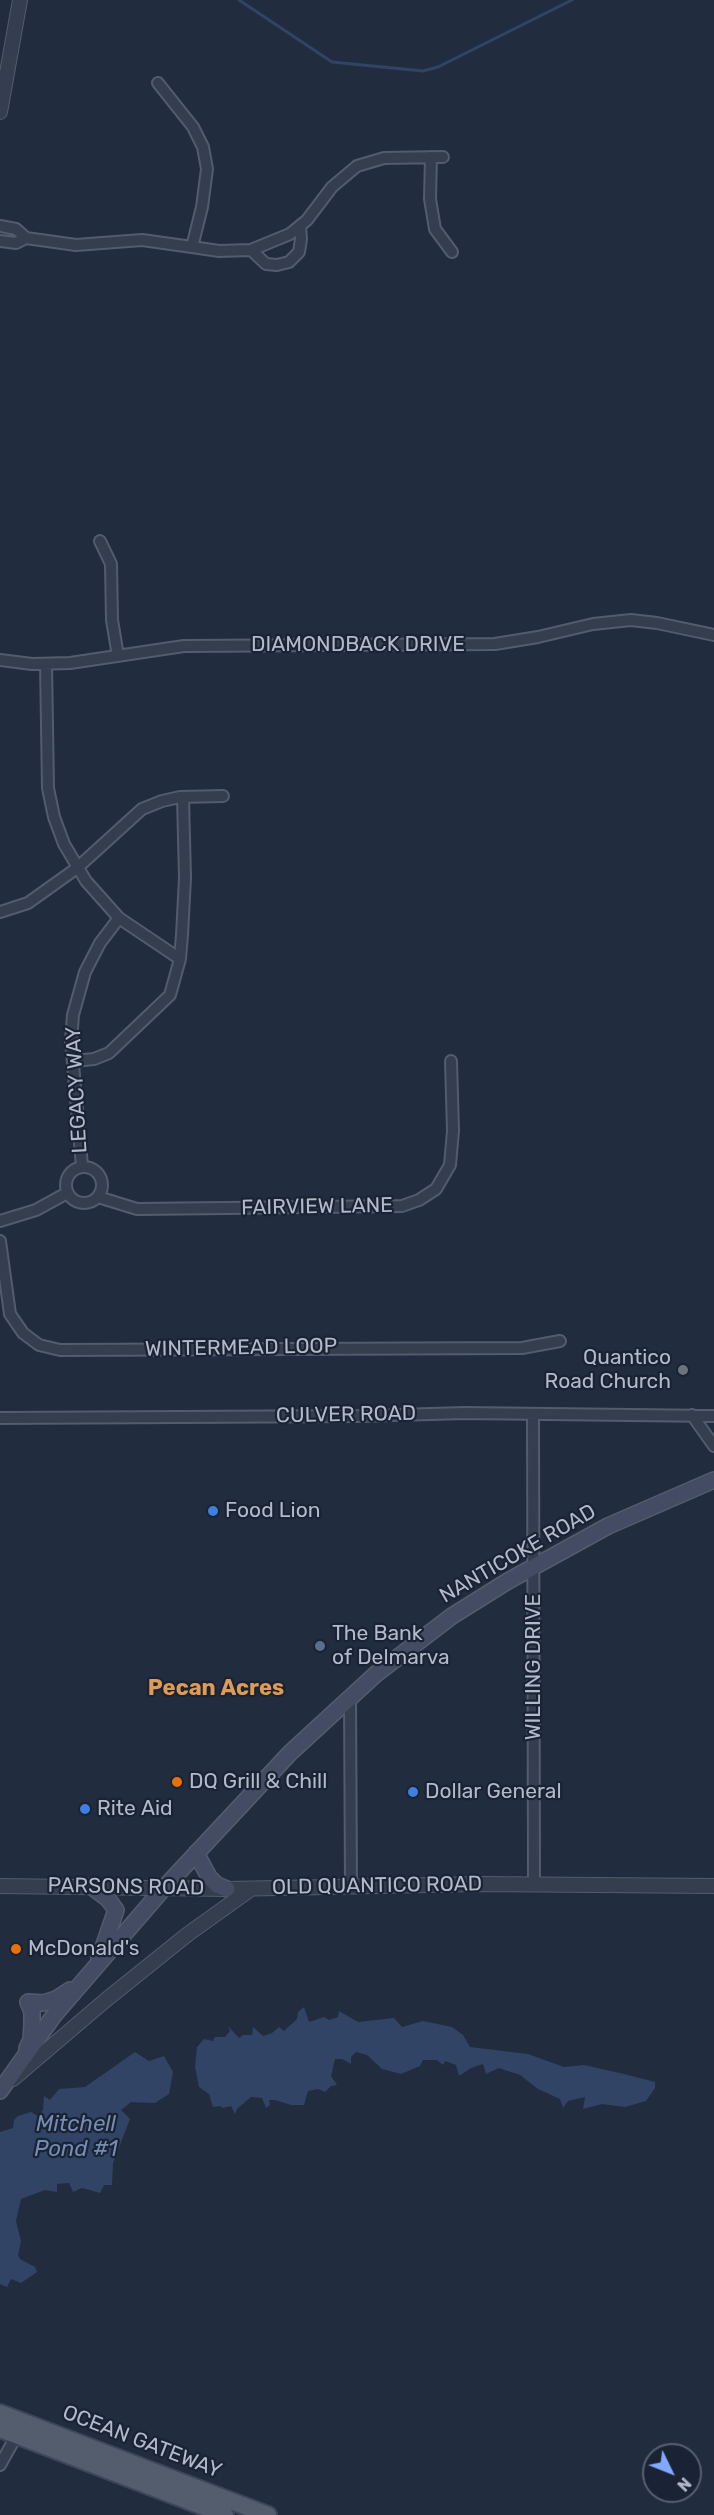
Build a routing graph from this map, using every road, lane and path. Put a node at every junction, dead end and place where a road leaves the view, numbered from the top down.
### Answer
1 (20, 0) edge
2 (158, 83) dead end
3 (0, 112) edge
4 (443, 157) dead end
5 (431, 158) junction
6 (0, 226) edge
7 (300, 226) junction
8 (26, 238) junction
9 (0, 241) edge
10 (192, 247) junction
11 (251, 250) junction
12 (452, 252) dead end
13 (100, 541) dead end
14 (714, 635) edge
15 (118, 656) junction
16 (0, 660) edge
17 (46, 664) junction
18 (223, 796) dead end
19 (183, 797) junction
20 (77, 868) junction
21 (0, 912) edge
22 (119, 918) junction
23 (180, 959) junction
24 (451, 1060) dead end
25 (73, 1061) junction
26 (82, 1166) junction
27 (67, 1193) junction
28 (98, 1197) junction
29 (0, 1221) edge
30 (0, 1241) edge
31 (560, 1341) dead end
32 (533, 1414) junction
33 (692, 1415) junction
34 (714, 1416) edge
35 (0, 1418) edge
36 (714, 1446) edge
37 (714, 1480) edge
38 (534, 1566) junction
39 (350, 1696) junction
40 (196, 1853) junction
41 (534, 1885) junction
42 (0, 1886) edge
43 (91, 1886) junction
44 (351, 1886) junction
45 (714, 1886) edge
46 (252, 1888) junction
47 (163, 1889) junction
48 (227, 1889) junction
49 (97, 1964) junction
50 (80, 1983) junction
51 (25, 2055) junction
52 (1, 2090) edge
53 (0, 2413) edge
54 (21, 2427) junction
55 (0, 2429) edge
56 (0, 2465) edge
57 (225, 2515) edge
58 (268, 2515) edge

1 - 3 street
2 - 10 street
4 - 5 street
5 - 7 street
5 - 12 street
6 - 8 street
7 - 11 street
7 - 11 street
8 - 9 street
8 - 10 street
10 - 11 street
13 - 15 street
14 - 15 street, DIAMONDBACK DRIVE
15 - 17 street, DIAMONDBACK DRIVE
16 - 17 street, DIAMONDBACK DRIVE
17 - 20 street
18 - 19 street
19 - 20 street
19 - 23 street
20 - 21 street
20 - 22 street
22 - 23 street
22 - 25 street, LEGACY WAY
23 - 25 street
24 - 28 street, FAIRVIEW LANE
25 - 26 street, LEGACY WAY
26 - 27 street
26 - 28 street
27 - 28 street
27 - 29 street
30 - 31 street, WINTERMEAD LOOP
32 - 33 street, CULVER ROAD
32 - 35 street, CULVER ROAD
32 - 38 street, WILLING DRIVE
33 - 34 street, CULVER ROAD
33 - 36 street
37 - 38 main road, NANTICOKE ROAD
38 - 39 main road, NANTICOKE ROAD
38 - 41 street, WILLING DRIVE
39 - 40 main road, NANTICOKE ROAD
39 - 44 street
40 - 47 main road, NANTICOKE ROAD
40 - 48 main road
41 - 44 street, OLD QUANTICO ROAD
41 - 45 street, OLD QUANTICO ROAD
42 - 43 street, PARSONS ROAD
43 - 47 street, PARSONS ROAD
43 - 49 main road
44 - 46 street, OLD QUANTICO ROAD
46 - 48 street, PARSONS ROAD
46 - 52 street, OLD QUANTICO ROAD
47 - 48 street, PARSONS ROAD
47 - 49 main road, NANTICOKE ROAD
49 - 50 main road, NANTICOKE ROAD
50 - 51 main road, NANTICOKE ROAD
50 - 51 main road
51 - 52 main road, NANTICOKE ROAD
53 - 54 main road, OCEAN GATEWAY
54 - 55 main road, OCEAN GATEWAY
54 - 56 street
54 - 57 main road, OCEAN GATEWAY
54 - 58 main road, OCEAN GATEWAY

